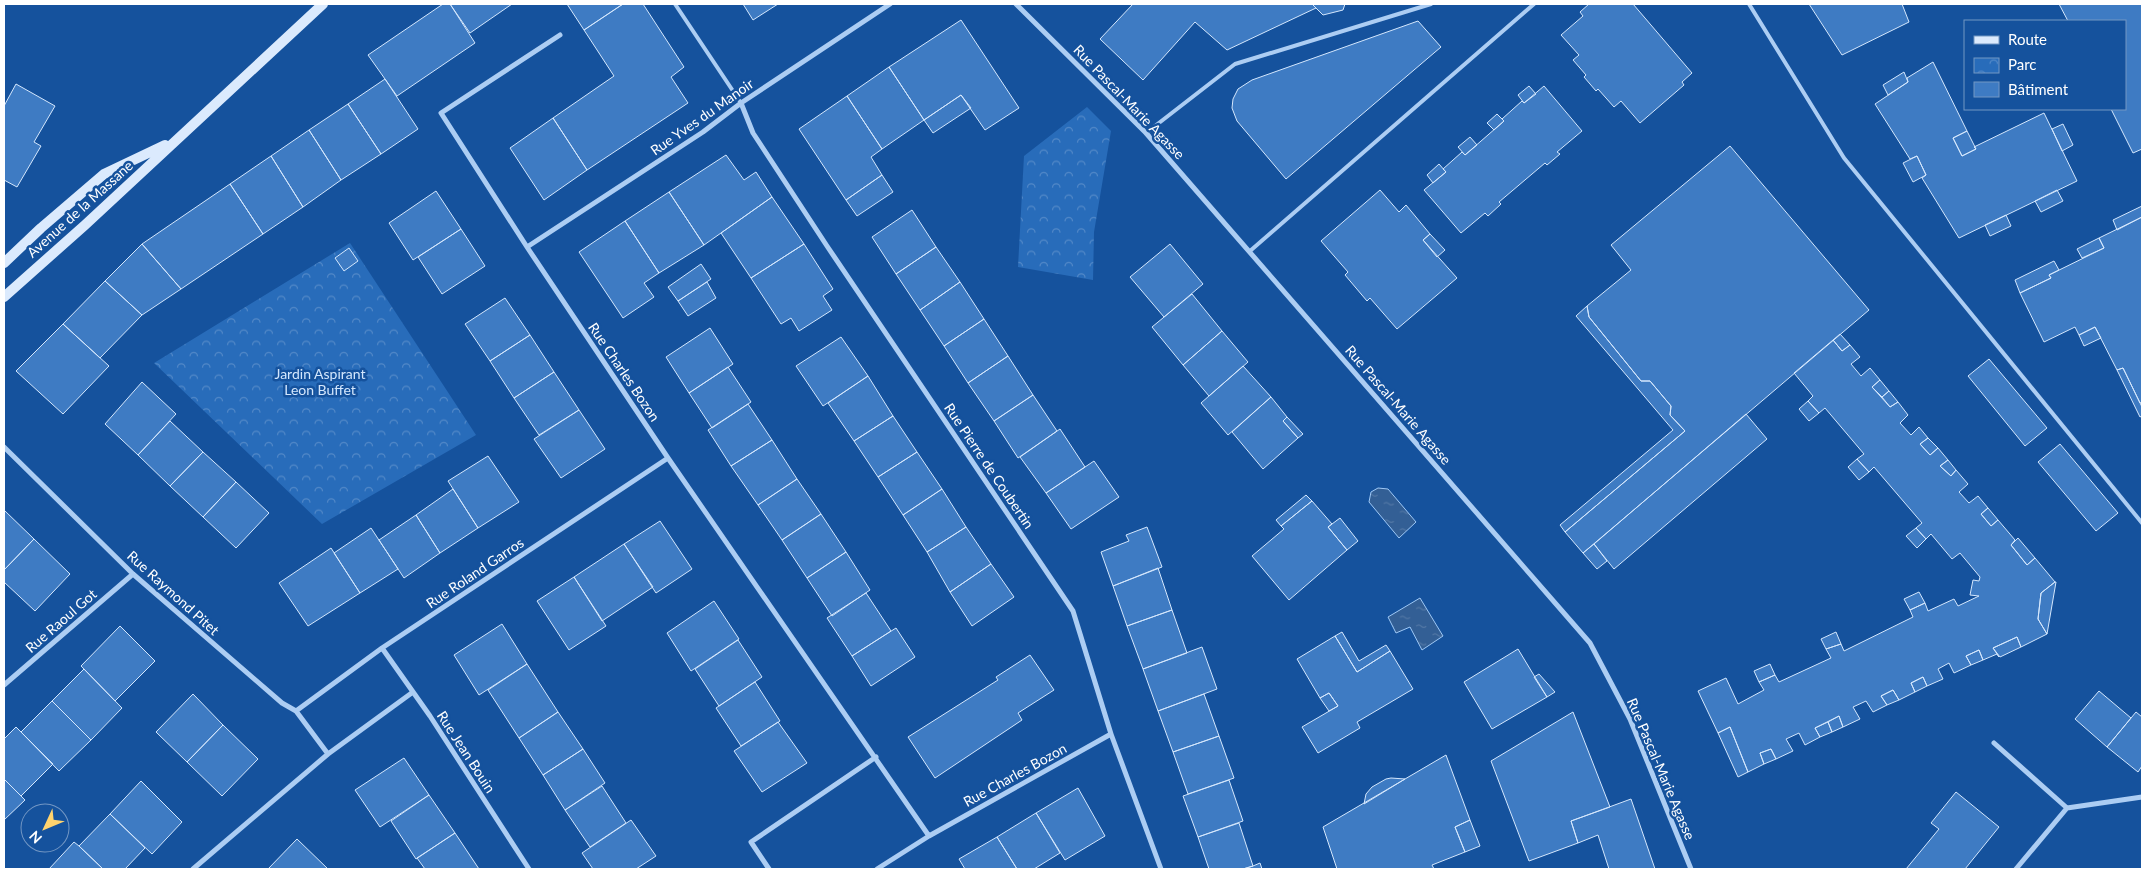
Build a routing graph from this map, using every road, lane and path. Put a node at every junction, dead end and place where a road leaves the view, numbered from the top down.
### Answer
1 (323, 4) edge
2 (675, 4) edge
3 (890, 4) edge
4 (1016, 4) edge
5 (1431, 4) edge
6 (1534, 4) edge
7 (1749, 4) edge
8 (560, 35) dead end
9 (741, 103) junction
10 (1146, 133) junction
11 (174, 141) junction
12 (527, 247) junction
13 (1250, 251) junction
14 (4, 263) edge
15 (4, 296) edge
16 (4, 447) edge
17 (668, 458) junction
18 (2142, 523) edge
19 (133, 574) junction
20 (382, 648) junction
21 (4, 685) edge
22 (414, 692) junction
23 (296, 711) junction
24 (1111, 734) junction
25 (1994, 743) dead end
26 (328, 754) junction
27 (876, 757) junction
28 (2142, 797) edge
29 (2067, 808) junction
30 (929, 836) junction
31 (193, 869) edge
32 (529, 869) edge
33 (769, 869) edge
34 (877, 869) edge
35 (1161, 869) edge
36 (1691, 869) edge
37 (2016, 869) edge

1 - 11 main road, Avenue de la Massane
2 - 9 lane
3 - 9 street, Rue Yves du Manoir
4 - 10 street, Rue Pascal-Marie Agasse
5 - 10 lane
6 - 13 lane
7 - 18 lane
8 - 12 street, Rue Charles Bozon
9 - 12 street, Rue Yves du Manoir
9 - 24 street, Rue Pierre de Coubertin
10 - 13 street, Rue Pascal-Marie Agasse
11 - 14 main road, Avenue de la Massane
11 - 15 main road, Avenue de la Massane
12 - 17 street, Rue Charles Bozon
13 - 36 street, Rue Pascal-Marie Agasse
16 - 19 street, Rue Raymond Pitet
17 - 20 street, Rue Roland Garros
17 - 27 street, Rue Charles Bozon
19 - 21 street, Rue Raoul Got
19 - 23 street, Rue Raymond Pitet
20 - 22 street, Rue Jean Bouin
20 - 23 street, Rue Roland Garros
22 - 26 street
22 - 32 street, Rue Jean Bouin
23 - 26 street, Rue Raymond Pitet
24 - 30 street, Rue Charles Bozon
24 - 35 street, Rue Pierre de Coubertin
25 - 29 street
26 - 31 street
27 - 30 street, Rue Charles Bozon
27 - 33 street
28 - 29 street
29 - 37 street
30 - 34 street, Rue Charles Bozon

